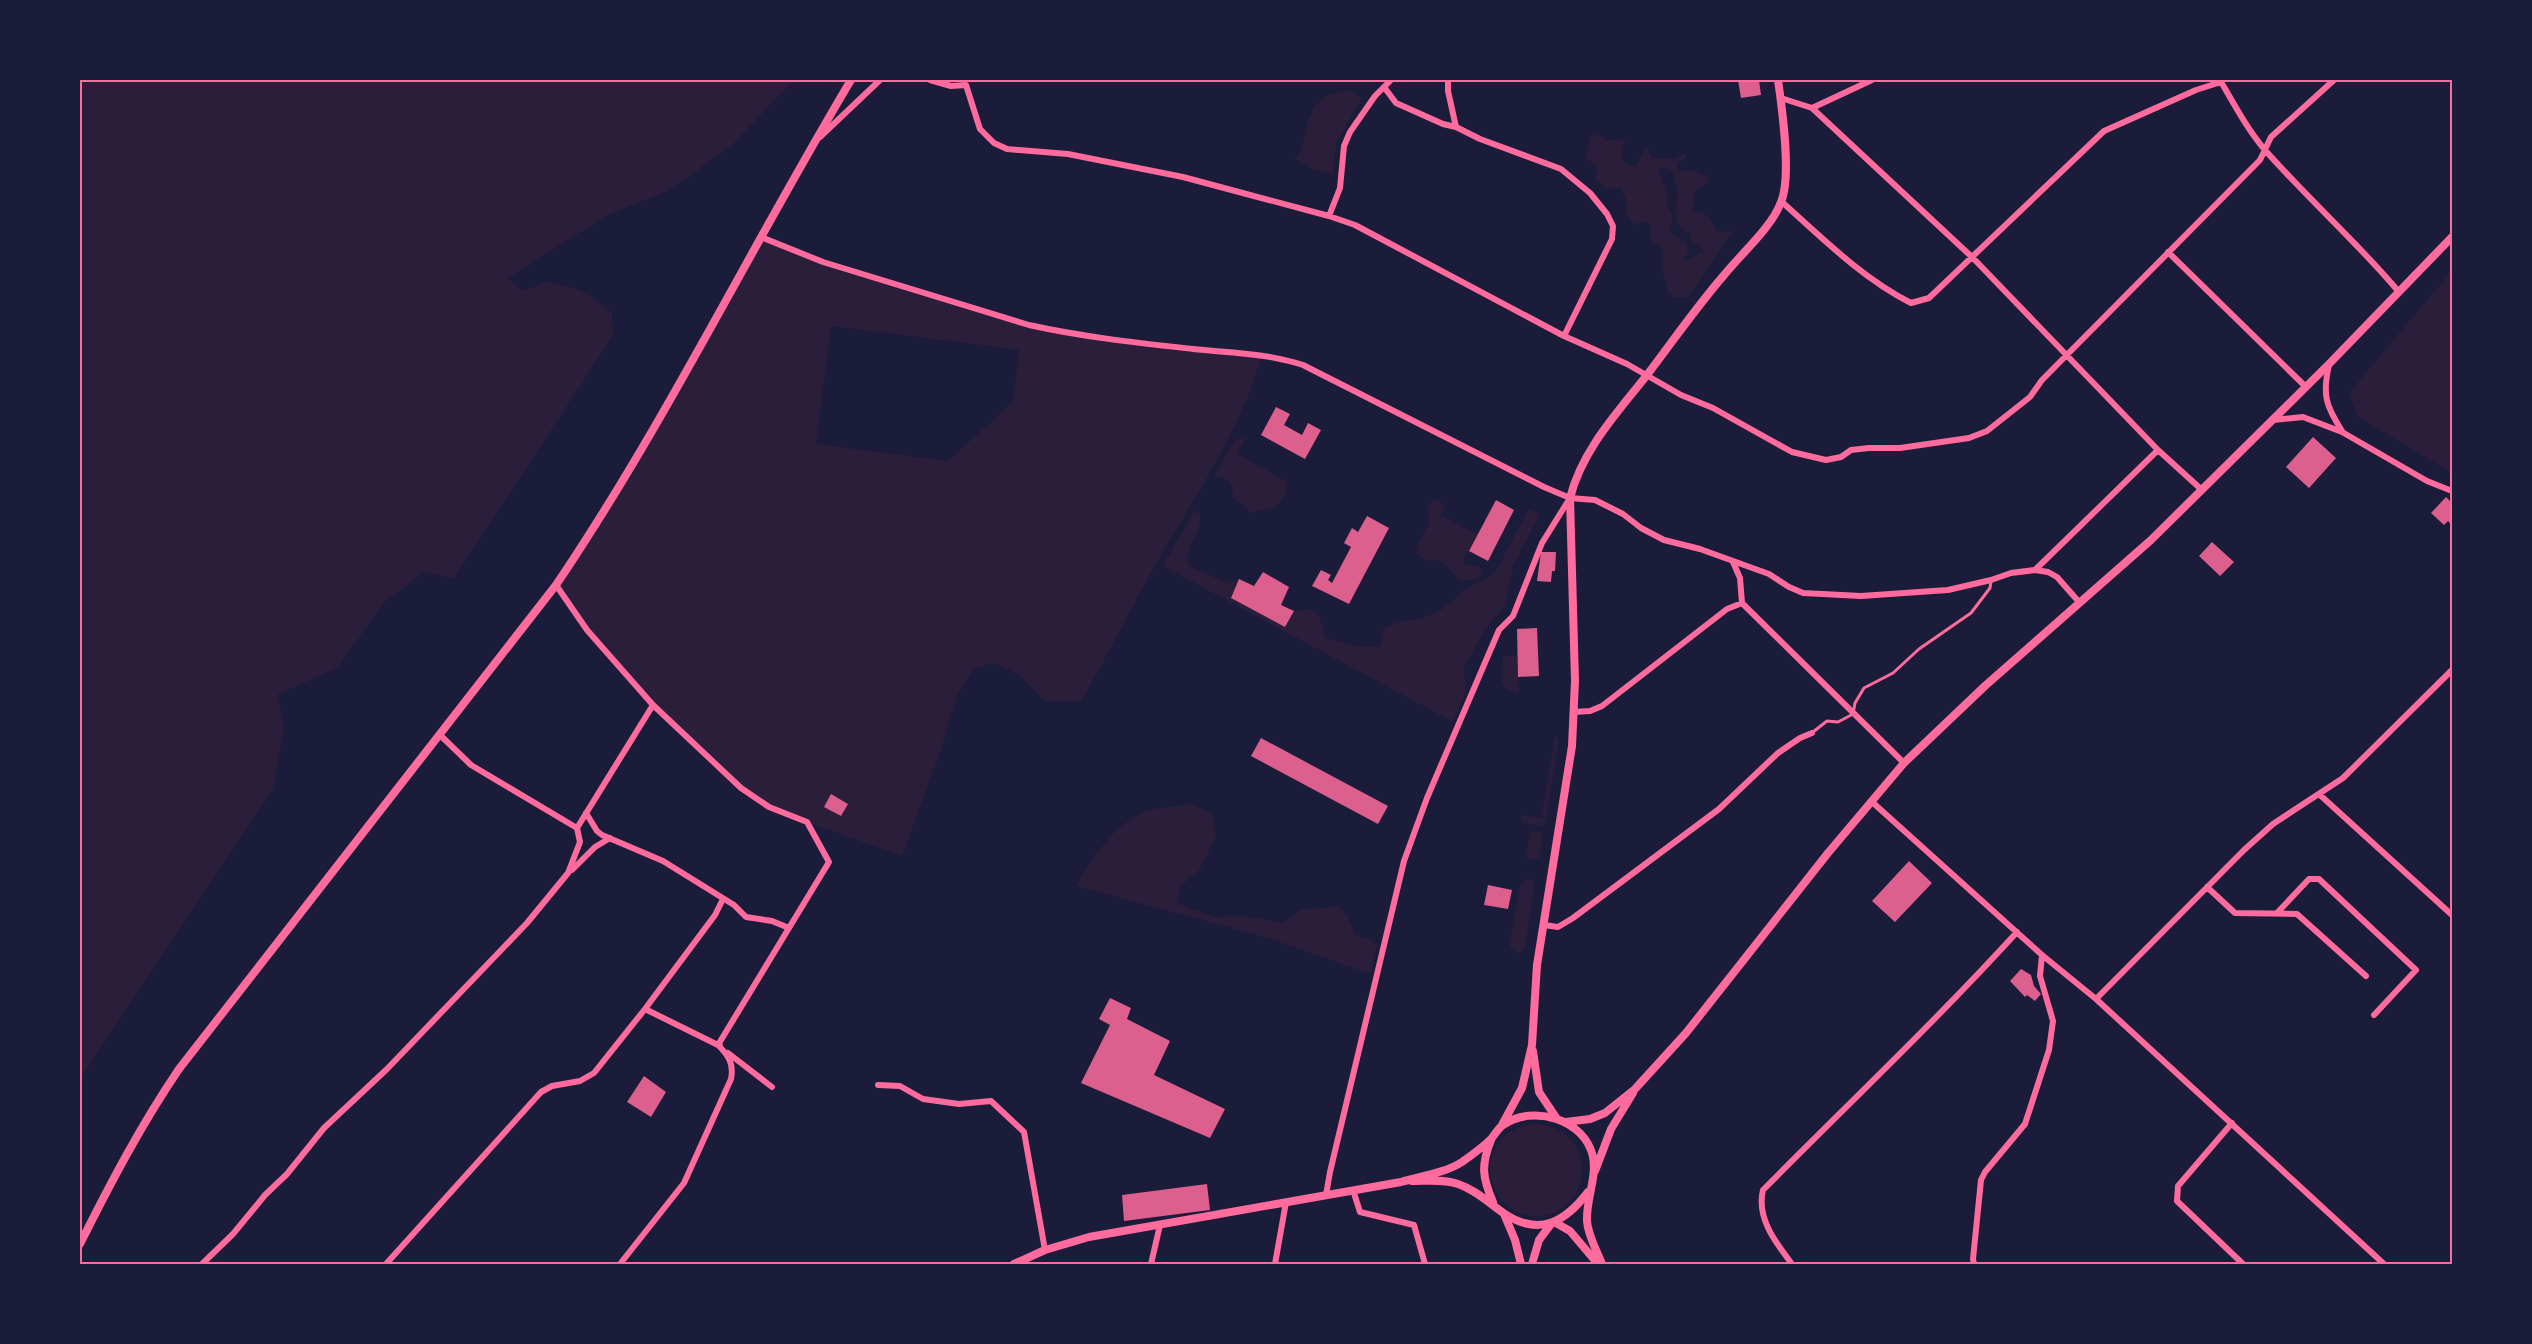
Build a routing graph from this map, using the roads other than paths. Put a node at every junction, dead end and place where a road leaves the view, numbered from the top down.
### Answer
1 (851, 80) edge
2 (880, 80) edge
3 (930, 80) edge
4 (1391, 80) edge
5 (1448, 80) edge
6 (1778, 80) edge
7 (1872, 80) edge
8 (2334, 80) edge
9 (2220, 81) edge
10 (965, 82) edge
11 (1384, 87) junction
12 (1780, 98) junction
13 (1812, 108) junction
14 (1456, 127) junction
15 (810, 148) junction
16 (2265, 149) junction
17 (1782, 202) junction
18 (1329, 216) junction
19 (761, 237) junction
20 (2452, 237) edge
21 (2168, 252) junction
22 (1973, 258) junction
23 (2398, 292) junction
24 (1564, 336) junction
25 (2066, 357) junction
26 (2329, 364) junction
27 (1647, 375) junction
28 (2306, 387) junction
29 (2273, 420) junction
30 (2342, 432) junction
31 (2158, 450) junction
32 (2202, 490) junction
33 (2452, 491) edge
34 (1570, 498) junction
35 (1733, 562) junction
36 (2035, 570) junction
37 (1991, 580) junction
38 (556, 585) junction
39 (1742, 603) junction
40 (2079, 603) junction
41 (2452, 670) edge
42 (653, 705) junction
43 (1574, 712) junction
44 (1853, 714) junction
45 (439, 734) junction
46 (1812, 734) joint
47 (1904, 763) junction
48 (2320, 795) junction
49 (1871, 801) junction
50 (586, 813) junction
51 (577, 828) junction
52 (610, 838) junction
53 (568, 873) junction
54 (2207, 887) junction
55 (723, 899) junction
56 (2277, 913) junction
57 (2452, 915) edge
58 (1544, 925) junction
59 (789, 928) junction
60 (2017, 932) junction
61 (2042, 955) junction
62 (2366, 976) dead end
63 (2096, 999) junction
64 (645, 1009) junction
65 (2374, 1015) dead end
66 (718, 1045) junction
67 (1532, 1045) junction
68 (878, 1085) dead end
69 (772, 1087) dead end
70 (1635, 1089) junction
71 (1557, 1119) junction
72 (1566, 1122) junction
73 (2232, 1123) junction
74 (1502, 1125) junction
75 (1492, 1138) junction
76 (1594, 1175) junction
77 (1401, 1182) junction
78 (1353, 1190) junction
79 (1589, 1191) junction
80 (1326, 1195) junction
81 (1286, 1202) junction
82 (1493, 1203) junction
83 (1504, 1214) junction
84 (1554, 1223) junction
85 (1160, 1225) junction
86 (80, 1244) edge
87 (1045, 1250) junction
88 (202, 1264) edge
89 (386, 1264) edge
90 (620, 1264) edge
91 (1014, 1264) edge
92 (1151, 1264) edge
93 (1275, 1264) edge
94 (1425, 1264) edge
95 (1521, 1264) edge
96 (1532, 1264) edge
97 (1600, 1264) edge
98 (1792, 1264) edge
99 (1974, 1264) edge
100 (2243, 1264) edge
101 (2384, 1264) edge

1 - 15 main road
2 - 15 street
3 - 10 street
4 - 11 street
5 - 14 street
6 - 12 street
7 - 13 street
8 - 16 street
9 - 16 street
9 - 22 street
10 - 18 street
11 - 14 street
11 - 18 street
12 - 13 street
12 - 17 street
13 - 22 street
14 - 24 street
15 - 19 main road
16 - 21 street
16 - 23 street
17 - 22 street
17 - 27 street
18 - 24 street
19 - 34 street
19 - 38 main road
20 - 23 street
21 - 25 street
21 - 28 street
22 - 25 street
23 - 26 street
24 - 27 street
25 - 27 street
25 - 31 street
26 - 28 street
26 - 30 street
27 - 34 street
28 - 29 street
29 - 30 street
29 - 32 street
30 - 33 street
31 - 32 street
31 - 36 street
32 - 40 street
34 - 35 street
34 - 43 street
34 - 80 street
35 - 37 street
35 - 39 street
36 - 37 street
36 - 40 street
37 - 44 lane
38 - 42 street
38 - 45 main road
39 - 43 street
39 - 44 street
40 - 47 street
41 - 48 street
42 - 50 street
42 - 59 street
43 - 58 street
44 - 46 lane
44 - 47 street
45 - 51 street
45 - 86 main road
46 - 58 street
47 - 49 street
48 - 54 street
48 - 57 street
49 - 60 street
49 - 70 street
50 - 51 street
50 - 52 street
51 - 53 street
52 - 53 street
52 - 55 street
53 - 88 street
54 - 56 street
54 - 63 street
55 - 59 street
55 - 64 street
56 - 62 street
56 - 65 street
58 - 67 street
59 - 66 street
60 - 61 street
60 - 98 street
61 - 63 street
61 - 99 street
63 - 73 street
64 - 66 street
64 - 89 street
66 - 69 street
66 - 90 street
67 - 71 street
67 - 74 street
68 - 87 street
70 - 72 street
70 - 76 street
71 - 72 street
71 - 74 street
72 - 76 street
73 - 100 street
73 - 101 street
74 - 75 street
75 - 77 street
75 - 82 street
76 - 79 street
77 - 78 street
77 - 82 street
78 - 80 street
78 - 94 street
79 - 84 street
79 - 97 street
80 - 81 street
81 - 85 street
81 - 93 street
82 - 83 street
83 - 84 street
83 - 95 street
84 - 96 street
84 - 97 street
85 - 87 street
85 - 92 street
87 - 91 street

